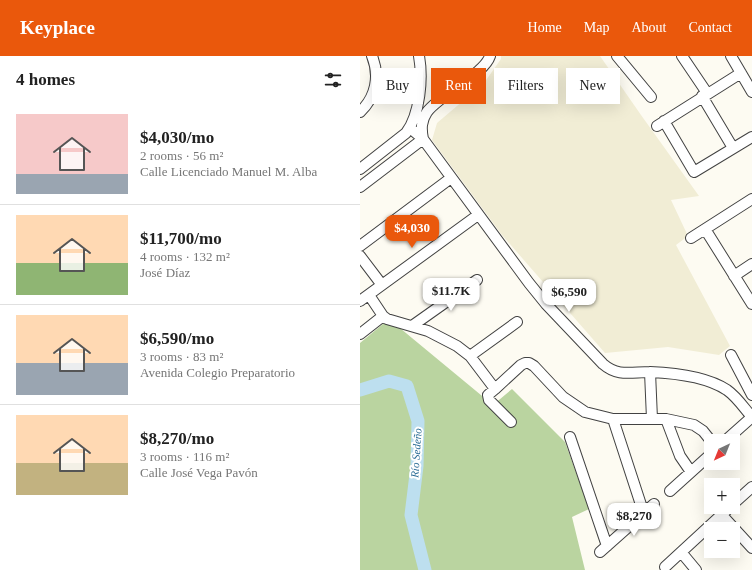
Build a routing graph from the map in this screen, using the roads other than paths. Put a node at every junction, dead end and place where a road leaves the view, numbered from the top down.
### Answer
1 (372, 56) edge
2 (419, 56) edge
3 (490, 56) edge
4 (617, 56) edge
5 (682, 56) edge
6 (731, 56) edge
7 (421, 68) edge
8 (741, 73) junction
9 (752, 92) edge
10 (705, 95) junction
11 (651, 97) dead end
12 (423, 102) edge
13 (417, 104) edge
14 (434, 105) junction
15 (360, 112) edge
16 (410, 128) junction
17 (752, 136) edge
18 (423, 139) junction
19 (733, 148) junction
20 (360, 169) edge
21 (451, 178) junction
22 (360, 187) edge
23 (752, 199) edge
24 (478, 215) junction
25 (704, 229) junction
26 (691, 238) dead end
27 (360, 246) edge
28 (360, 256) edge
29 (752, 264) edge
30 (734, 276) junction
31 (477, 280) dead end
32 (382, 285) junction
33 (369, 295) junction
34 (360, 301) edge
35 (752, 304) edge
36 (383, 316) junction
37 (517, 322) dead end
38 (412, 326) junction
39 (360, 334) edge
40 (731, 355) dead end
41 (470, 356) junction
42 (650, 372) junction
43 (495, 389) junction
44 (752, 395) edge
45 (752, 417) edge
46 (613, 419) junction
47 (652, 419) junction
48 (666, 419) junction
49 (511, 422) dead end
50 (705, 434) edge
51 (733, 434) edge
52 (570, 438) dead end
53 (704, 460) edge
54 (691, 472) junction
55 (752, 487) edge
56 (670, 491) dead end
57 (740, 498) edge
58 (654, 504) dead end
59 (644, 514) junction
60 (721, 514) joint
61 (752, 548) edge
62 (681, 552) junction
63 (665, 567) dead end
64 (696, 570) edge

1 - 15 street
2 - 7 street
3 - 14 street
4 - 11 street
5 - 10 street
6 - 8 street
8 - 9 street
8 - 10 street
10 - 19 street
10 - 19 street
12 - 14 street
13 - 16 street
14 - 18 street
16 - 18 street
16 - 20 street
17 - 19 street
18 - 21 street
18 - 22 street
21 - 24 street
21 - 27 street
23 - 25 street
24 - 32 street
24 - 42 street
25 - 26 street
25 - 30 street
28 - 32 street
29 - 30 street
30 - 35 street
31 - 38 street
32 - 33 street
33 - 34 street
33 - 36 street
36 - 38 street
36 - 39 street
37 - 41 street
38 - 41 street
40 - 44 street
41 - 43 street
42 - 45 street
42 - 47 street
43 - 46 street
43 - 49 street
45 - 51 street
46 - 47 street
46 - 59 street
47 - 48 street
48 - 50 street
48 - 54 street
52 - 59 street
53 - 54 street
54 - 56 street
55 - 57 street
58 - 59 street
60 - 61 street
60 - 62 street
62 - 63 street
62 - 64 street

